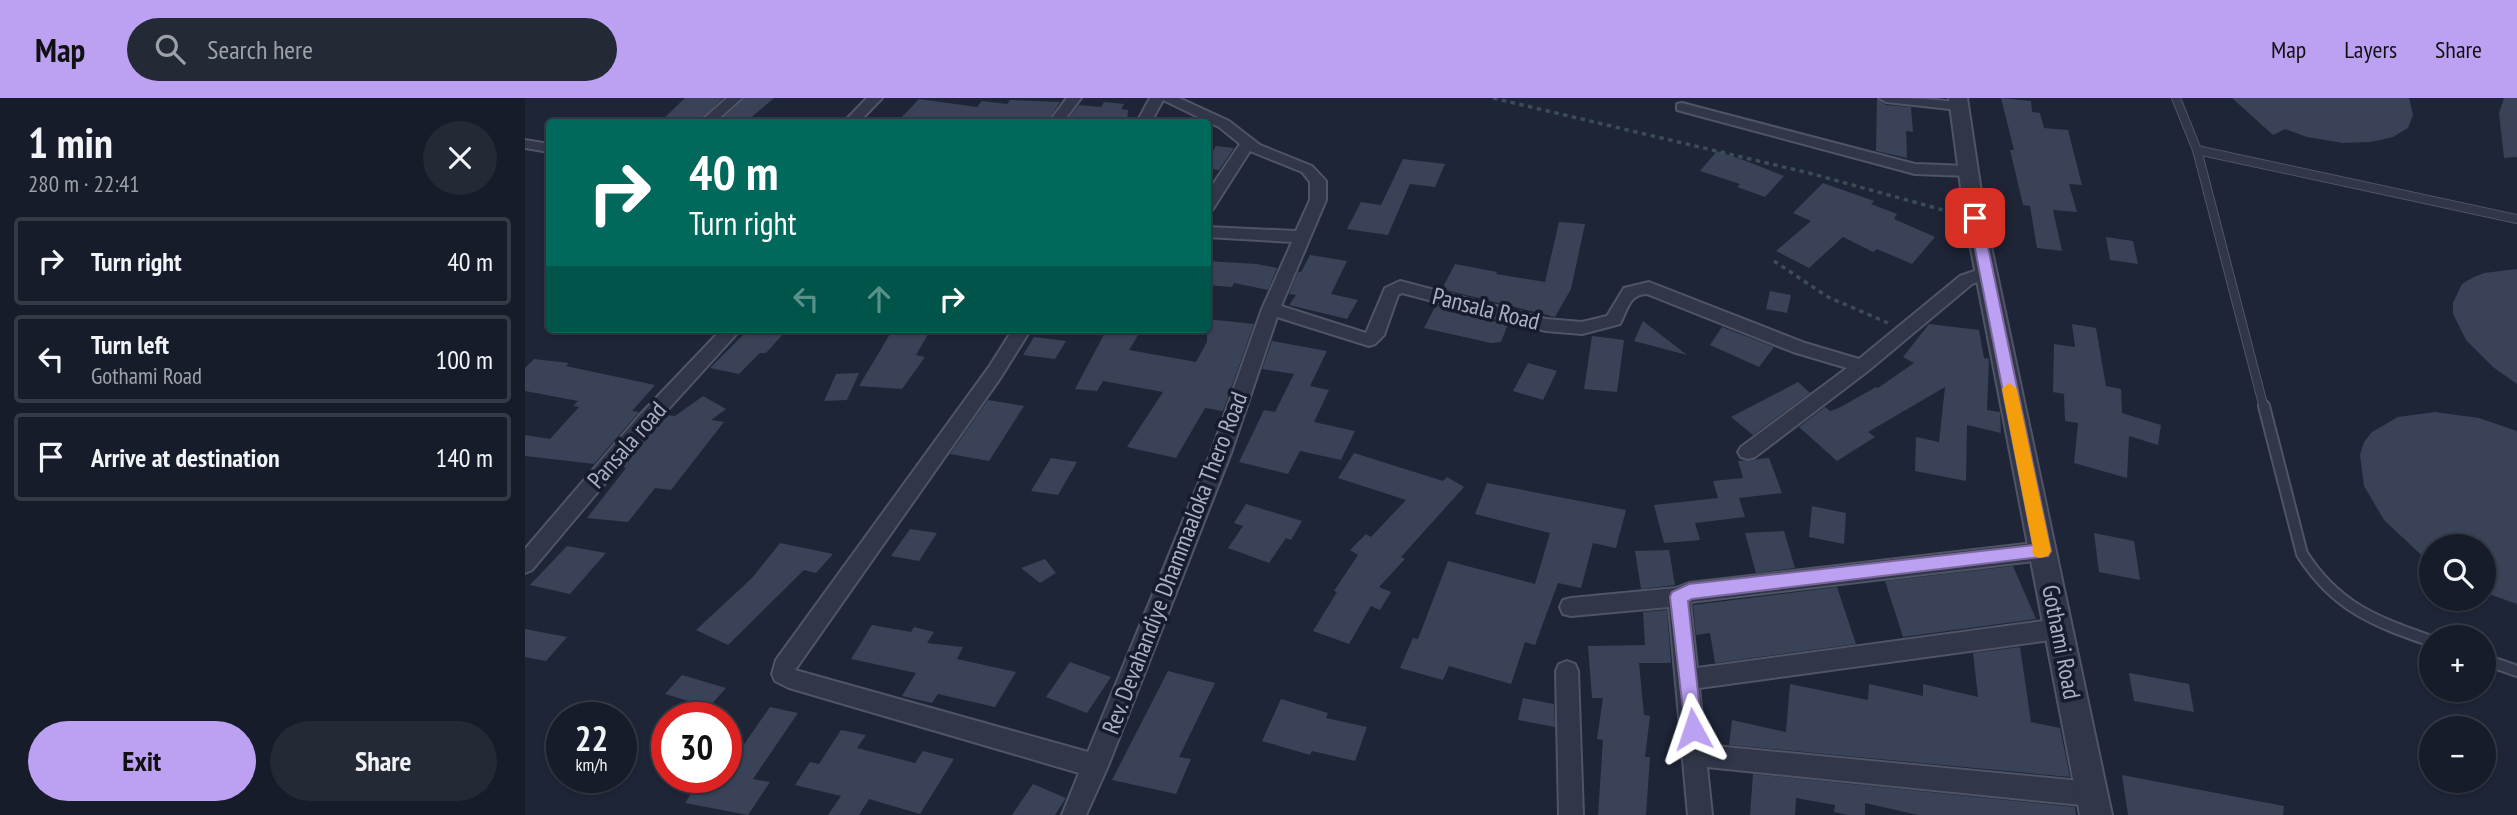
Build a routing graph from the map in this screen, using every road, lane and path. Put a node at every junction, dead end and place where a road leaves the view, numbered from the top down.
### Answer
1 (735, 98) edge
2 (875, 98) edge
3 (1075, 98) edge
4 (1157, 98) edge
5 (1168, 98) edge
6 (1493, 98) edge
7 (1886, 98) edge
8 (2176, 98) edge
9 (1959, 102) edge
10 (1682, 107) dead end
11 (710, 119) edge
12 (854, 119) edge
13 (1058, 119) edge
14 (1146, 119) edge
15 (1248, 143) junction
16 (525, 144) edge
17 (546, 148) edge
18 (2196, 150) junction
19 (1969, 171) junction
20 (1211, 200) edge
21 (1975, 218) junction
22 (2517, 219) edge
23 (1211, 232) edge
24 (1302, 237) junction
25 (1774, 261) dead end
26 (1986, 273) junction
27 (1271, 309) junction
28 (1905, 330) junction
29 (727, 333) edge
30 (1019, 333) edge
31 (1861, 366) junction
32 (1748, 452) dead end
33 (2042, 551) junction
34 (525, 565) edge
35 (1679, 597) junction
36 (1571, 607) dead end
37 (2058, 629) junction
38 (2419, 637) edge
39 (2496, 664) edge
40 (1567, 671) dead end
41 (2517, 671) edge
42 (1688, 679) junction
43 (1695, 755) junction
44 (1096, 766) junction
45 (2094, 804) edge
46 (1074, 815) edge
47 (1571, 815) edge
48 (1700, 815) edge

1 - 11 street
2 - 12 street
3 - 13 street
4 - 14 street
5 - 15 street
6 - 21 path
7 - 9 street
8 - 18 lane
9 - 19 street, Gothami Road
10 - 19 street
15 - 20 street
15 - 24 street
16 - 17 street
18 - 22 lane
18 - 38 lane
19 - 21 street, Gothami Road
21 - 26 street, Gothami Road
23 - 24 street
24 - 27 street
25 - 28 path
26 - 28 street
26 - 33 street, Gothami Road
27 - 31 street, Pansala Road
27 - 44 street, Rev. Devahandiye Dhammaaloka Thero Road
28 - 31 street
29 - 34 street, Pansala road
30 - 44 street
31 - 32 street
33 - 35 street
33 - 37 street, Gothami Road
35 - 36 street
35 - 42 street
37 - 42 street
37 - 45 street, Gothami Road
39 - 41 lane
40 - 47 street
42 - 43 street
43 - 45 street
43 - 48 street
44 - 46 street, Rev. Devahandiye Dhammaaloka Thero Road

